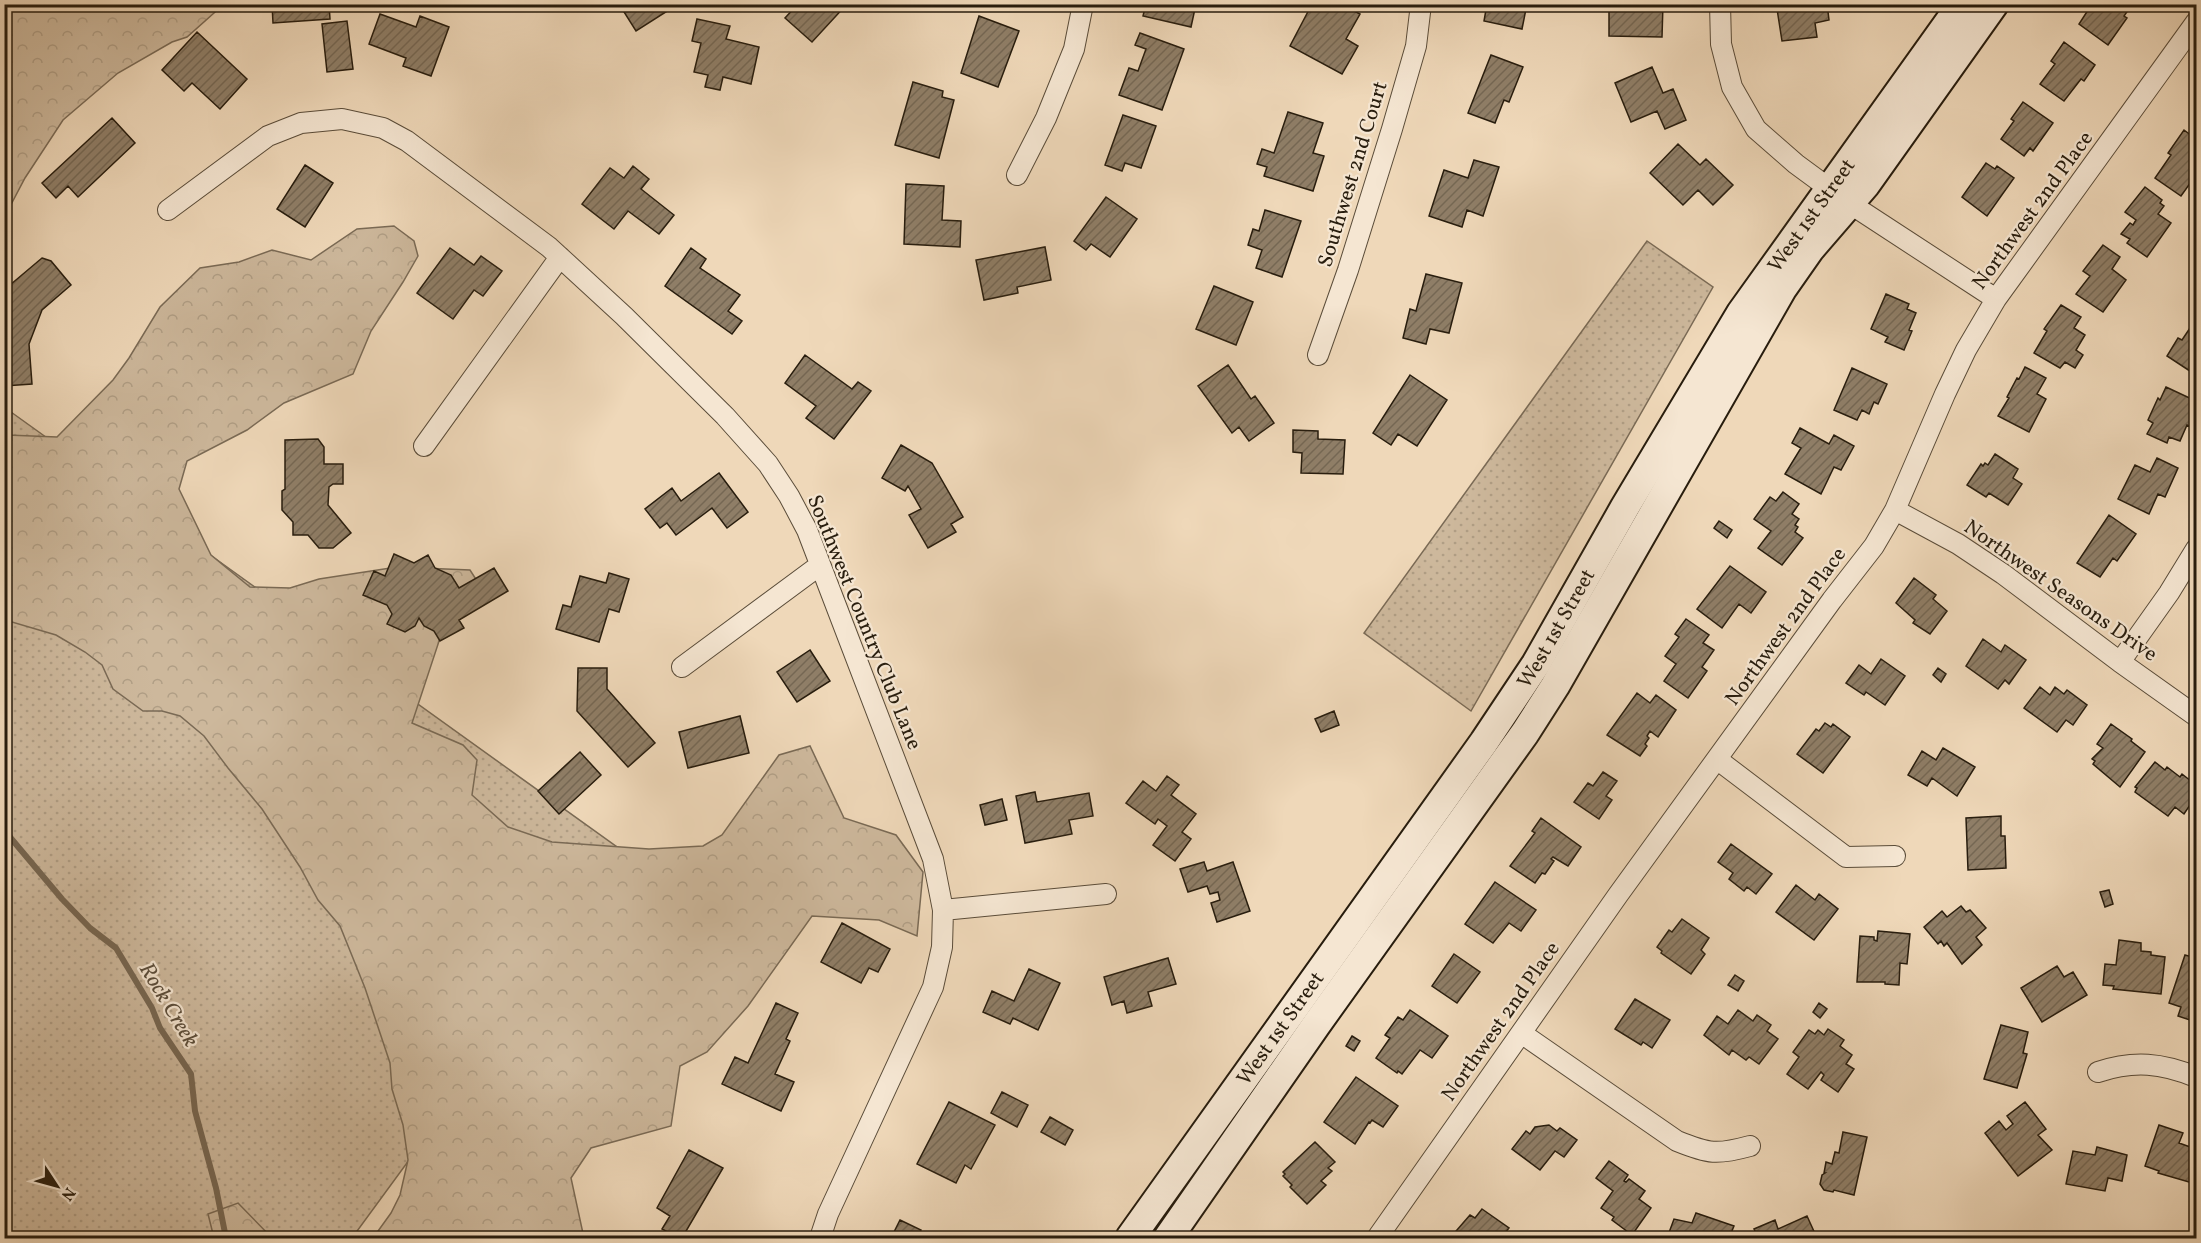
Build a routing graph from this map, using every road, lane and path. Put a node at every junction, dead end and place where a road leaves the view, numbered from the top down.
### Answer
1 (1083, 4) edge
2 (1421, 4) edge
3 (1720, 4) edge
4 (1962, 4) edge
5 (1994, 4) edge
6 (2196, 22) edge
7 (1017, 175) dead end
8 (1840, 196) junction
9 (168, 210) dead end
10 (560, 257) junction
11 (1996, 299) junction
12 (1318, 355) dead end
13 (424, 446) dead end
14 (1895, 510) junction
15 (2196, 549) edge
16 (820, 565) junction
17 (2120, 662) junction
18 (682, 667) dead end
19 (2196, 716) edge
20 (1718, 760) junction
21 (1894, 856) dead end
22 (1106, 894) dead end
23 (943, 910) junction
24 (1521, 1033) junction
25 (2098, 1072) dead end
26 (2196, 1077) edge
27 (1750, 1146) dead end
28 (820, 1239) edge
29 (1130, 1239) edge
30 (1168, 1239) edge
31 (1377, 1239) edge

1 - 7 street
2 - 12 street, Southwest 2nd Court
3 - 8 street
4 - 8 main road, West 1st Street
5 - 8 main road, West 1st Street
6 - 11 street, Northwest 2nd Place
8 - 11 street
8 - 29 main road, West 1st Street
8 - 30 main road, West 1st Street
9 - 10 street, Southwest Country Club Lane
10 - 13 street
10 - 16 street, Southwest Country Club Lane
11 - 14 street, Northwest 2nd Place
14 - 17 street, Northwest Seasons Drive
14 - 20 street, Northwest 2nd Place
15 - 17 street
16 - 18 street
16 - 23 street, Southwest Country Club Lane
17 - 19 street, Northwest Seasons Drive
20 - 21 street
20 - 24 street, Northwest 2nd Place
22 - 23 street
23 - 28 street, Southwest Country Club Lane
24 - 27 street
24 - 31 street, Northwest 2nd Place
25 - 26 street

